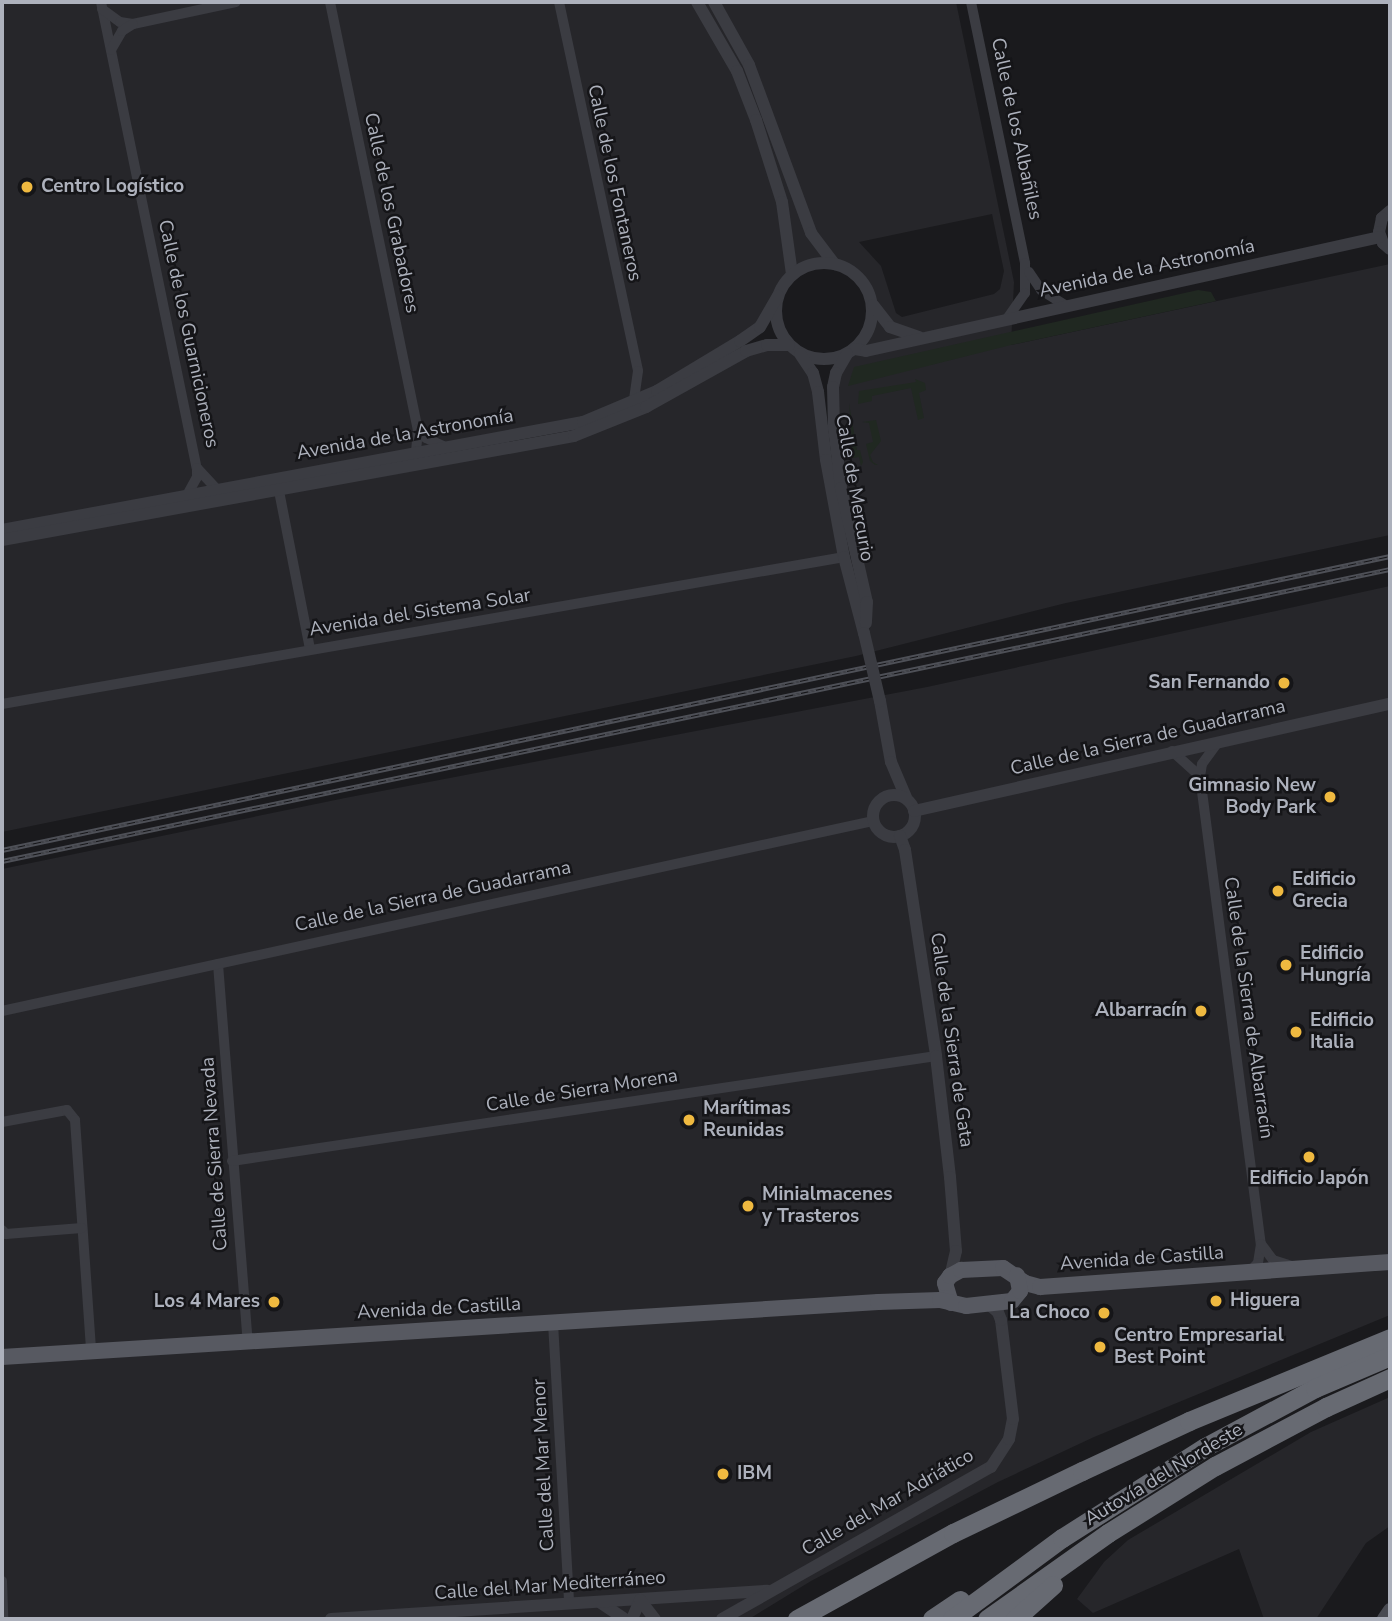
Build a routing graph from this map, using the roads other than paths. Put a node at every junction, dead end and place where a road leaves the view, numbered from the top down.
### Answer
1 (236, 2) edge
2 (559, 2) edge
3 (697, 2) edge
4 (714, 2) edge
5 (971, 2) edge
6 (329, 3) edge
7 (102, 6) edge
8 (133, 24) junction
9 (111, 50) junction
10 (1390, 211) edge
11 (1380, 237) junction
12 (1390, 249) edge
13 (1026, 263) junction
14 (834, 264) junction
15 (792, 274) junction
16 (778, 296) junction
17 (872, 304) junction
18 (1067, 306) junction
19 (1006, 320) junction
20 (922, 338) junction
21 (789, 345) junction
22 (851, 351) junction
23 (800, 353) junction
24 (638, 371) junction
25 (661, 394) junction
26 (634, 401) junction
27 (418, 429) junction
28 (443, 446) junction
29 (416, 451) junction
30 (197, 467) junction
31 (387, 470) junction
32 (295, 474) junction
33 (264, 480) junction
34 (216, 489) junction
35 (279, 491) junction
36 (187, 495) junction
37 (227, 499) junction
38 (2, 530) edge
39 (850, 530) junction
40 (2, 540) edge
41 (844, 557) junction
42 (862, 580) junction
43 (864, 632) junction
44 (310, 649) junction
45 (2, 704) edge
46 (1390, 704) edge
47 (1218, 741) junction
48 (1172, 751) junction
49 (891, 762) junction
50 (1200, 776) junction
51 (883, 797) junction
52 (906, 798) junction
53 (914, 811) junction
54 (873, 821) junction
55 (900, 836) junction
56 (218, 964) junction
57 (2, 1011) edge
58 (936, 1056) junction
59 (2, 1122) edge
60 (232, 1161) junction
61 (82, 1228) junction
62 (2, 1230) edge
63 (1261, 1244) junction
64 (956, 1251) junction
65 (1390, 1262) edge
66 (975, 1269) junction
67 (1307, 1269) junction
68 (1248, 1273) junction
69 (1017, 1276) junction
70 (948, 1279) junction
71 (1014, 1300) junction
72 (878, 1302) junction
73 (951, 1303) junction
74 (988, 1304) junction
75 (553, 1323) junction
76 (1390, 1338) edge
77 (248, 1341) junction
78 (91, 1350) junction
79 (1390, 1356) edge
80 (2, 1357) edge
81 (1009, 1378) junction
82 (1390, 1378) edge
83 (1215, 1466) junction
84 (1062, 1538) junction
85 (2, 1581) edge
86 (772, 1591) junction
87 (640, 1600) junction
88 (600, 1603) junction
89 (569, 1604) junction
90 (1390, 1609) edge
91 (4, 1619) edge
92 (331, 1619) edge
93 (625, 1619) edge
94 (632, 1619) edge
95 (655, 1619) edge
96 (722, 1619) edge
97 (797, 1619) edge
98 (932, 1619) edge
99 (952, 1619) edge
100 (987, 1619) edge
101 (1015, 1619) edge
102 (1384, 1619) edge

1 - 8 street
2 - 24 street, Calle de los Fontaneros
3 - 15 street
4 - 14 street
5 - 13 street, Calle de los Albañiles
6 - 27 street, Calle de los Grabadores
7 - 8 street
7 - 9 street, Calle de los Guarnicioneros
8 - 9 street
9 - 30 street, Calle de los Guarnicioneros
10 - 11 street
11 - 12 street
11 - 18 street, Avenida de la Astronomía
13 - 18 street, Calle de los Albañiles
13 - 19 street, Calle de los Albañiles
14 - 15 street
14 - 17 street
15 - 16 street
16 - 21 street
16 - 25 street, Avenida de la Astronomía
17 - 20 street
17 - 22 street
18 - 19 street, Avenida de la Astronomía
19 - 20 street, Avenida de la Astronomía
20 - 22 street, Avenida de la Astronomía
21 - 23 street
21 - 25 street, Avenida de la Astronomía
22 - 23 street
22 - 39 street, Calle de Mercurio
23 - 41 street, Calle de Mercurio
24 - 25 street
24 - 26 street, Calle de los Fontaneros
25 - 26 street, Avenida de la Astronomía
25 - 31 street, Avenida de la Astronomía
26 - 28 street, Avenida de la Astronomía
27 - 28 street
27 - 29 street, Calle de los Grabadores
28 - 29 street, Avenida de la Astronomía
29 - 31 street
29 - 32 street, Avenida de la Astronomía
30 - 34 street, Calle de los Guarnicioneros
30 - 36 street, Calle de los Guarnicioneros
31 - 35 street, Avenida de la Astronomía
32 - 33 street, Avenida de la Astronomía
32 - 35 street
33 - 34 street, Avenida de la Astronomía
33 - 35 street
34 - 36 street, Avenida de la Astronomía
34 - 37 street, Calle de los Guarnicioneros
35 - 37 street, Avenida de la Astronomía
35 - 44 street
36 - 38 street, Avenida de la Astronomía
37 - 40 street, Avenida de la Astronomía
39 - 41 street
39 - 42 street, Calle de Mercurio
41 - 42 street
41 - 43 street, Calle de Mercurio
41 - 44 street, Avenida del Sistema Solar
42 - 43 street, Calle de Mercurio
43 - 49 street, Calle de Mercurio, bridge
44 - 45 street, Avenida del Sistema Solar
46 - 47 street, Calle de la Sierra de Guadarrama
47 - 48 street, Calle de la Sierra de Guadarrama
47 - 50 street
48 - 50 street
48 - 53 street, Calle de la Sierra de Guadarrama
49 - 51 street
49 - 52 street
50 - 63 street, Calle de la Sierra de Albarracín
51 - 52 street
51 - 54 street
52 - 53 street
53 - 55 street
54 - 55 street
54 - 56 street, Calle de la Sierra de Guadarrama
55 - 58 street, Calle de la Sierra de Gata
56 - 57 street, Calle de la Sierra de Guadarrama
56 - 60 street, Calle de Sierra Nevada
58 - 60 street, Calle de Sierra Morena
58 - 64 street, Calle de la Sierra de Gata
59 - 61 street
60 - 77 street, Calle de Sierra Nevada
61 - 62 street
61 - 78 street
63 - 67 street
63 - 68 street
64 - 66 street
64 - 70 street, Calle de la Sierra de Gata
65 - 67 main road
66 - 69 main road, Avenida de Castilla
66 - 70 main road, Avenida de Castilla
67 - 68 main road
68 - 69 main road, Avenida de Castilla
68 - 71 street, Avenida de Castilla
69 - 71 main road
70 - 72 main road, Avenida de Castilla
70 - 73 main road
71 - 74 main road, Avenida de Castilla
71 - 81 street, Calle del Mar Adriático
72 - 73 main road, Avenida de Castilla
72 - 75 main road, Avenida de Castilla
73 - 74 main road, Avenida de Castilla
74 - 81 street, Calle del Mar Adriático
75 - 77 main road, Avenida de Castilla
75 - 89 street, Calle del Mar Menor
76 - 97 highway
77 - 78 main road, Avenida de Castilla
78 - 80 main road, Avenida de Castilla
79 - 84 highway, Autovía del Nordeste
81 - 86 street, Calle del Mar Adriático
82 - 83 highway, Autovía del Nordeste
83 - 100 highway, Autovía del Nordeste
83 - 101 highway
84 - 98 highway
84 - 99 highway, Autovía del Nordeste
85 - 91 street
86 - 87 street, Calle del Mar Mediterráneo
86 - 96 street, Calle del Mar Adriático
87 - 88 street, Calle del Mar Mediterráneo
87 - 94 street
87 - 95 street
88 - 89 street, Calle del Mar Mediterráneo
88 - 93 street
89 - 92 street, Calle del Mar Mediterráneo
90 - 102 main road

